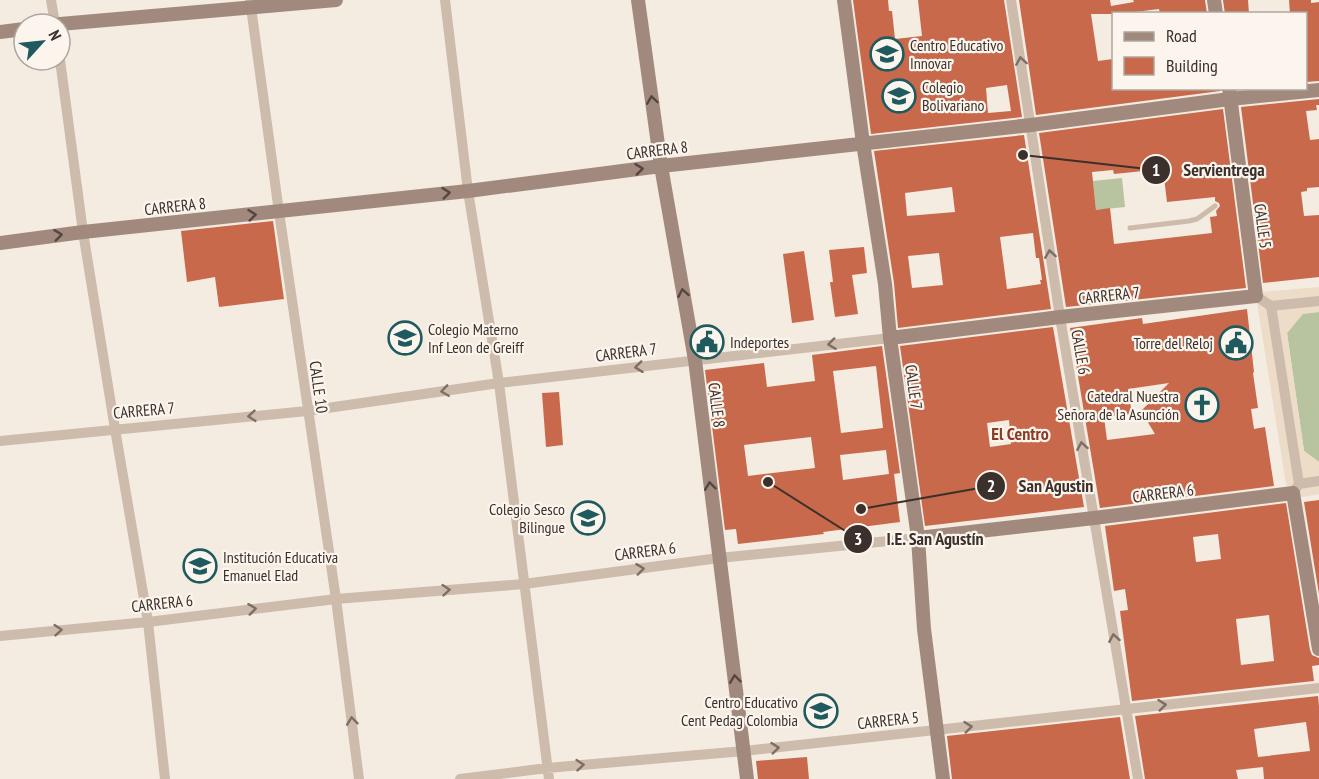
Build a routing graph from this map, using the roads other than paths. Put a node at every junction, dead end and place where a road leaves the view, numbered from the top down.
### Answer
1 (336, 0) edge
2 (445, 0) edge
3 (638, 0) edge
4 (844, 0) edge
5 (1011, 0) edge
6 (251, 3) edge
7 (72, 23) edge
8 (62, 72) edge
9 (1319, 90) edge
10 (1229, 94) edge
11 (1030, 125) junction
12 (863, 143) junction
13 (661, 166) junction
14 (468, 191) junction
15 (1215, 206) dead end
16 (279, 212) junction
17 (1130, 228) dead end
18 (83, 232) junction
19 (0, 243) edge
20 (1256, 296) junction
21 (1319, 301) edge
22 (1271, 306) junction
23 (1060, 317) junction
24 (890, 338) junction
25 (695, 360) junction
26 (499, 383) junction
27 (308, 411) junction
28 (115, 429) junction
29 (0, 441) edge
30 (1319, 481) edge
31 (1296, 488) junction
32 (1094, 518) junction
33 (918, 537) junction
34 (719, 558) junction
35 (524, 584) junction
36 (336, 599) junction
37 (148, 622) junction
38 (0, 636) edge
39 (1319, 649) edge
40 (1319, 688) edge
41 (1126, 709) junction
42 (936, 730) junction
43 (744, 751) junction
44 (548, 774) edge
45 (165, 779) edge
46 (359, 779) edge
47 (460, 779) edge
48 (747, 779) edge
49 (943, 779) edge
50 (1138, 779) edge

1 - 6 street
2 - 14 street
13 -> 3 street, CALLE 8
4 - 12 street, CALLE 7
11 -> 5 street, CALLE 6
6 - 7 street
6 - 16 street, CALLE 10
8 - 18 street
9 - 10 street, CARRERA 8
10 - 11 street, CARRERA 8
10 - 20 street, CALLE 5
11 - 12 street, CARRERA 8
23 -> 11 street, CALLE 6
12 - 13 street, CARRERA 8
12 - 24 street, CALLE 7
14 -> 13 street, CARRERA 8
25 -> 13 street, CALLE 8
16 -> 14 street, CARRERA 8
14 - 26 street
15 - 17 lane
18 -> 16 street, CARRERA 8
16 - 27 street, CALLE 10
19 -> 18 street, CARRERA 8
18 - 28 street
20 - 22 street
20 - 23 street, CARRERA 7
21 - 22 street
22 - 31 street
23 - 24 street, CARRERA 7
32 -> 23 street, CALLE 6
24 -> 25 street, CARRERA 7
24 - 33 street, CALLE 7
25 -> 26 street, CARRERA 7
34 -> 25 street, CALLE 8
26 -> 27 street, CARRERA 7
26 - 35 street
27 -> 28 street, CARRERA 7
27 - 36 street, CALLE 10
28 - 29 street, CARRERA 7
28 - 37 street
30 - 31 street
31 - 32 street, CARRERA 6
31 - 39 street
32 - 33 street, CARRERA 6
41 -> 32 street, CALLE 6
33 - 34 street, CARRERA 6
33 - 42 street, CALLE 7
35 -> 34 street, CARRERA 6
43 -> 34 street, CALLE 8
36 -> 35 street, CARRERA 6
35 - 44 street
37 -> 36 street, CARRERA 6
46 -> 36 street, CALLE 10
38 -> 37 street, CARRERA 6
37 - 45 street
41 -> 40 street, CARRERA 5
42 -> 41 street, CARRERA 5
41 - 50 street, CALLE 6
43 -> 42 street, CARRERA 5
42 - 49 street, CALLE 7
44 -> 43 street, CARRERA 5
43 - 48 street, CALLE 8
44 - 47 street, CARRERA 5

